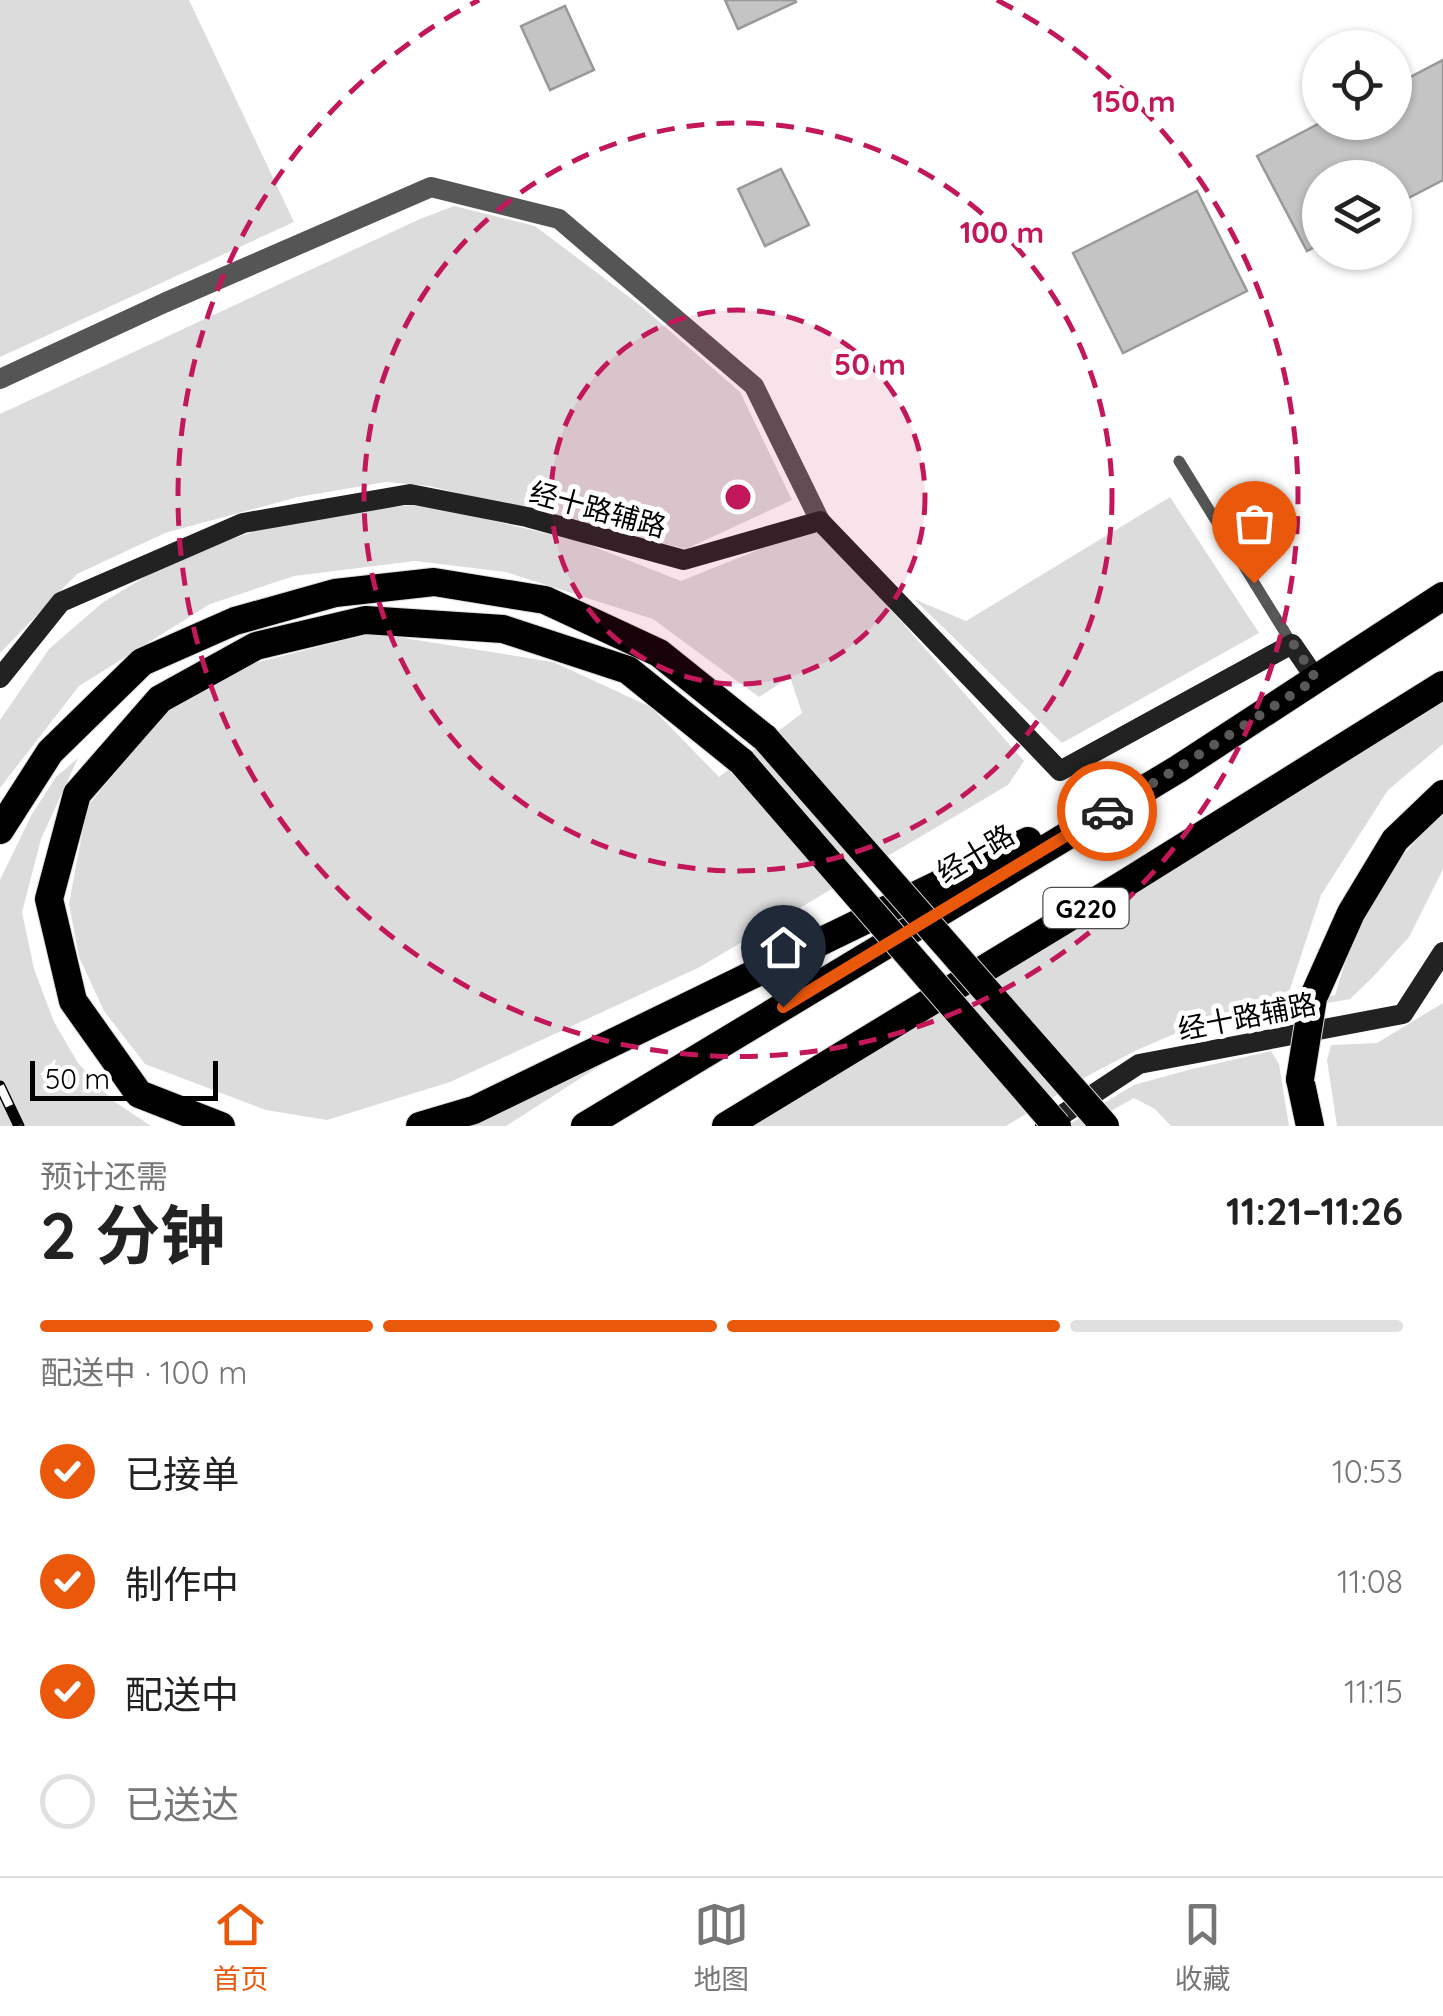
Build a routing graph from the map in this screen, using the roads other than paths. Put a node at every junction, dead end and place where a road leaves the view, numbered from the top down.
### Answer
1 (0, 379) edge
2 (1179, 460) dead end
3 (820, 520) junction
4 (1443, 596) edge
5 (1292, 644) junction
6 (0, 678) edge
7 (1316, 679) junction
8 (1443, 685) edge
9 (1178, 768) junction
10 (1443, 794) edge
11 (0, 830) edge
12 (1443, 952) edge
13 (221, 1126) edge
14 (420, 1126) edge
15 (586, 1126) edge
16 (726, 1126) edge
17 (1045, 1126) edge
18 (1057, 1126) edge
19 (1105, 1126) edge
20 (1310, 1126) edge

1 - 3 street
2 - 5 lane
3 - 5 main road
3 - 6 main road, 经十路辅路
4 - 7 highway, 经十路 / G220
5 - 7 main road
7 - 9 highway, 经十路 / G220
8 - 16 highway, G220
9 - 14 highway
9 - 15 highway, 经十路 / G220
10 - 20 highway, bridge
11 - 19 highway, bridge
12 - 17 main road, 经十路辅路
13 - 18 highway, bridge

